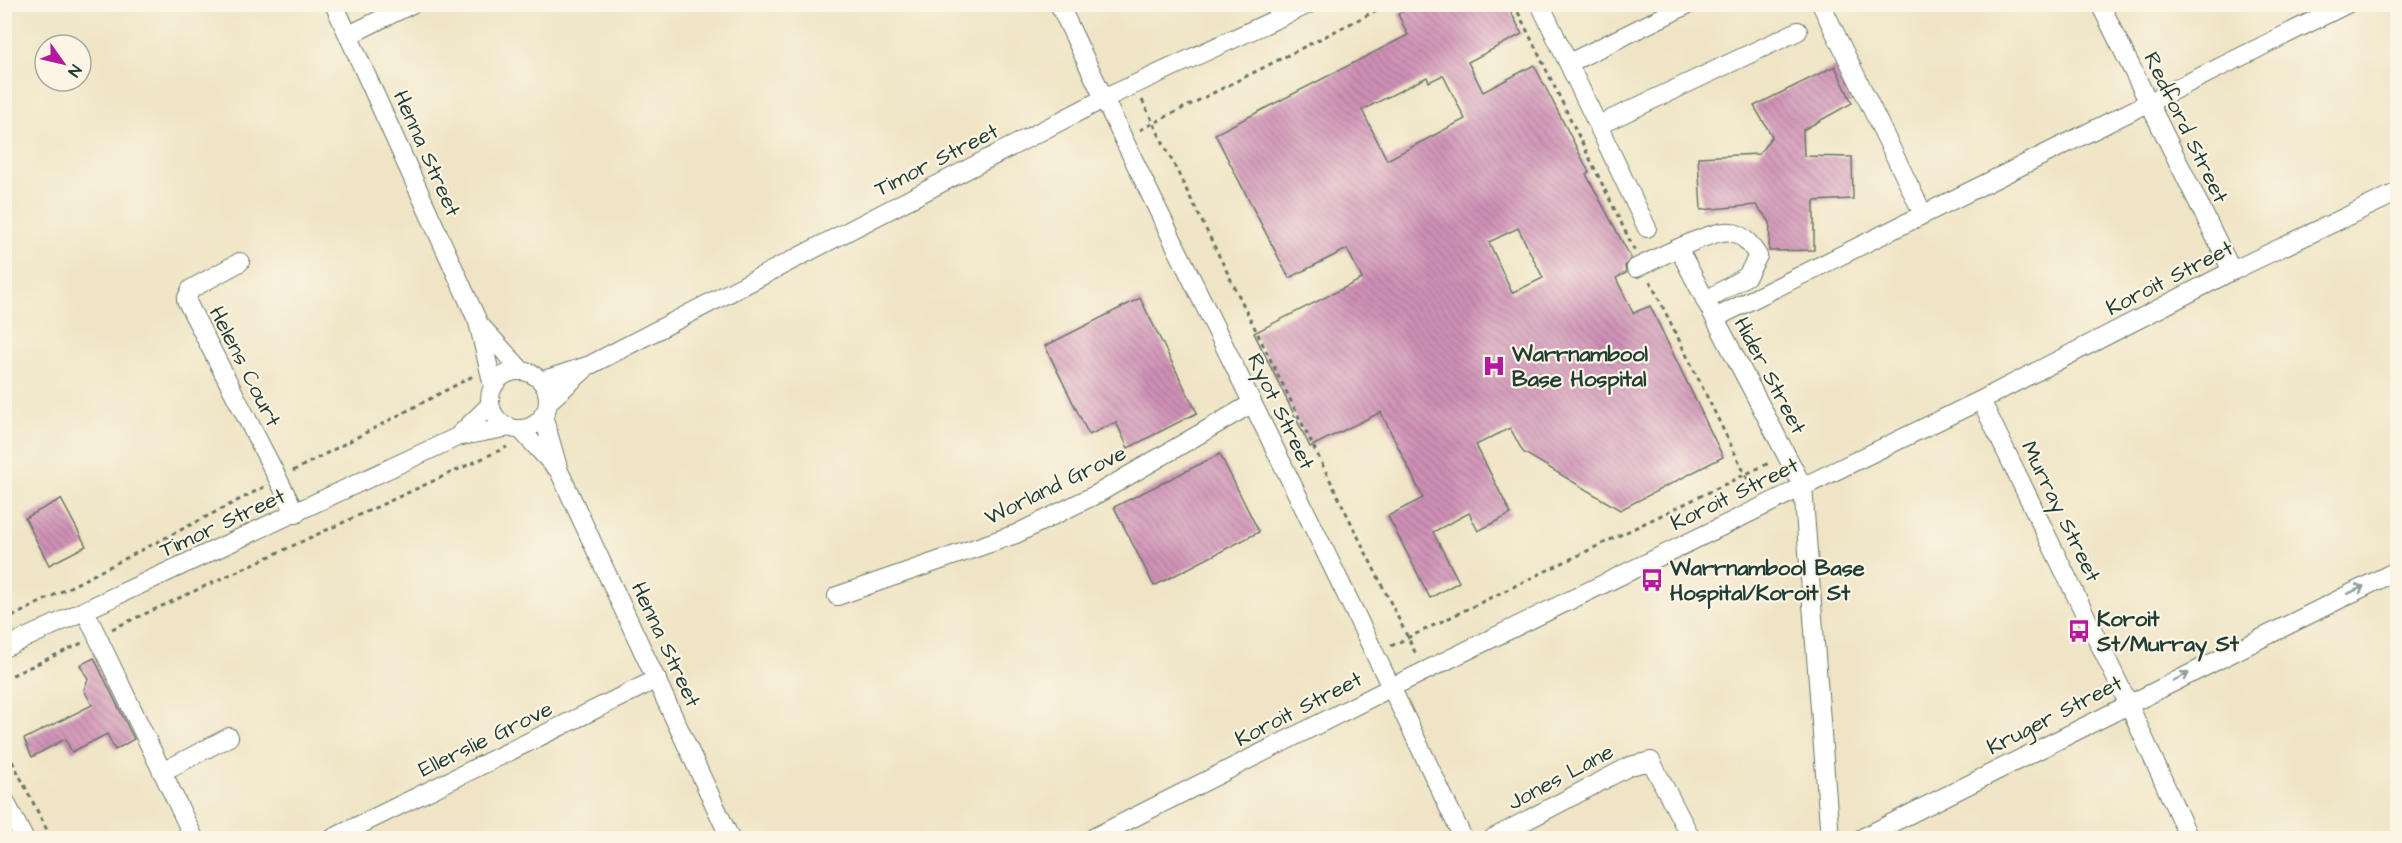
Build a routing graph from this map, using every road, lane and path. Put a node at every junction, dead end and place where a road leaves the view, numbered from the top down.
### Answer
1 (334, 4) edge
2 (412, 4) edge
3 (1059, 4) edge
4 (1309, 4) edge
5 (1389, 4) edge
6 (1540, 4) edge
7 (1689, 4) edge
8 (1821, 4) edge
9 (2100, 4) edge
10 (2347, 4) edge
11 (1798, 31) dead end
12 (349, 35) junction
13 (1569, 63) junction
14 (1135, 85) junction
15 (1103, 99) junction
16 (2148, 102) junction
17 (1154, 123) junction
18 (1599, 125) junction
19 (1123, 139) junction
20 (2397, 192) edge
21 (1923, 214) junction
22 (1647, 228) dead end
23 (1684, 259) dead end
24 (240, 262) dead end
25 (1636, 268) dead end
26 (2232, 271) junction
27 (1705, 301) junction
28 (1714, 318) junction
29 (478, 322) junction
30 (590, 365) junction
31 (489, 368) junction
32 (522, 371) junction
33 (541, 381) junction
34 (493, 386) junction
35 (1981, 400) junction
36 (1251, 404) junction
37 (490, 405) junction
38 (545, 409) junction
39 (519, 431) junction
40 (457, 438) junction
41 (1786, 454) junction
42 (559, 471) junction
43 (278, 479) junction
44 (1803, 487) junction
45 (296, 514) junction
46 (2397, 570) edge
47 (837, 596) dead end
48 (85, 611) junction
49 (4, 621) edge
50 (96, 637) junction
51 (1408, 638) junction
52 (5, 648) edge
53 (1375, 654) junction
54 (1425, 671) junction
55 (4, 679) edge
56 (657, 679) junction
57 (1392, 687) junction
58 (2128, 703) junction
59 (230, 737) dead end
60 (4, 745) edge
61 (162, 772) junction
62 (4, 799) edge
63 (1125, 831) edge
64 (24, 838) edge
65 (51, 838) edge
66 (194, 838) edge
67 (333, 838) edge
68 (730, 838) edge
69 (1093, 838) edge
70 (1463, 838) edge
71 (1493, 838) edge
72 (1692, 838) edge
73 (1830, 838) edge
74 (1862, 838) edge
75 (2189, 838) edge

1 - 12 street, Henna Street
2 - 12 street
3 - 15 street, Ryot Street
4 - 14 street, Timor Street
5 - 17 path
6 - 13 street
7 - 13 street
8 - 21 street
9 - 16 street, Redford Street
10 - 16 street
11 - 18 street
12 - 29 street, Henna Street
13 - 18 street
14 - 15 street, Timor Street
14 - 17 path
15 - 19 street, Ryot Street
15 - 30 street, Timor Street
16 - 21 street
16 - 26 street, Redford Street
17 - 19 path
17 - 51 path
18 - 22 street
19 - 36 street, Ryot Street
20 - 26 street, Koroit Street
21 - 28 street
23 - 27 street, Hider Street
24 - 43 street, Helens Court
25 - 27 street
26 - 35 street, Koroit Street
27 - 28 street, Hider Street
28 - 41 street, Hider Street
29 - 31 street, Henna Street
29 - 32 street, Henna Street
30 - 33 street, Timor Street
30 - 38 street, Timor Street
31 - 34 street, Henna Street
31 - 43 path
32 - 33 street
32 - 34 street
33 - 38 street
34 - 37 street
35 - 44 street, Koroit Street
35 - 58 street, Murray Street
36 - 47 street, Worland Grove
36 - 53 street, Ryot Street
37 - 39 street
37 - 40 street, Timor Street
38 - 39 street
38 - 42 street, Henna Street
39 - 40 street, Timor Street
39 - 42 street, Henna Street
39 - 50 path
40 - 45 street, Timor Street
41 - 44 street, Hider Street
41 - 51 path
42 - 56 street, Henna Street
43 - 45 street, Helens Court
43 - 49 path
44 - 54 street, Koroit Street
44 - 73 street, Hider Street
45 - 48 street, Timor Street
58 -> 46 street, Kruger Street
48 - 50 street
48 - 52 street, Timor Street
50 - 55 path
50 - 61 street
51 - 53 path
51 - 54 path
53 - 57 street, Ryot Street
54 - 57 street, Koroit Street
56 - 67 street, Ellerslie Grove
56 - 68 street, Henna Street
57 - 63 street, Koroit Street
57 - 70 street, Ryot Street
58 - 74 street, Kruger Street
58 - 75 street, Murray Street
59 - 61 street
60 - 65 path
61 - 66 street
62 - 64 street
63 - 69 street, Koroit Street
71 - 72 street, Jones Lane

